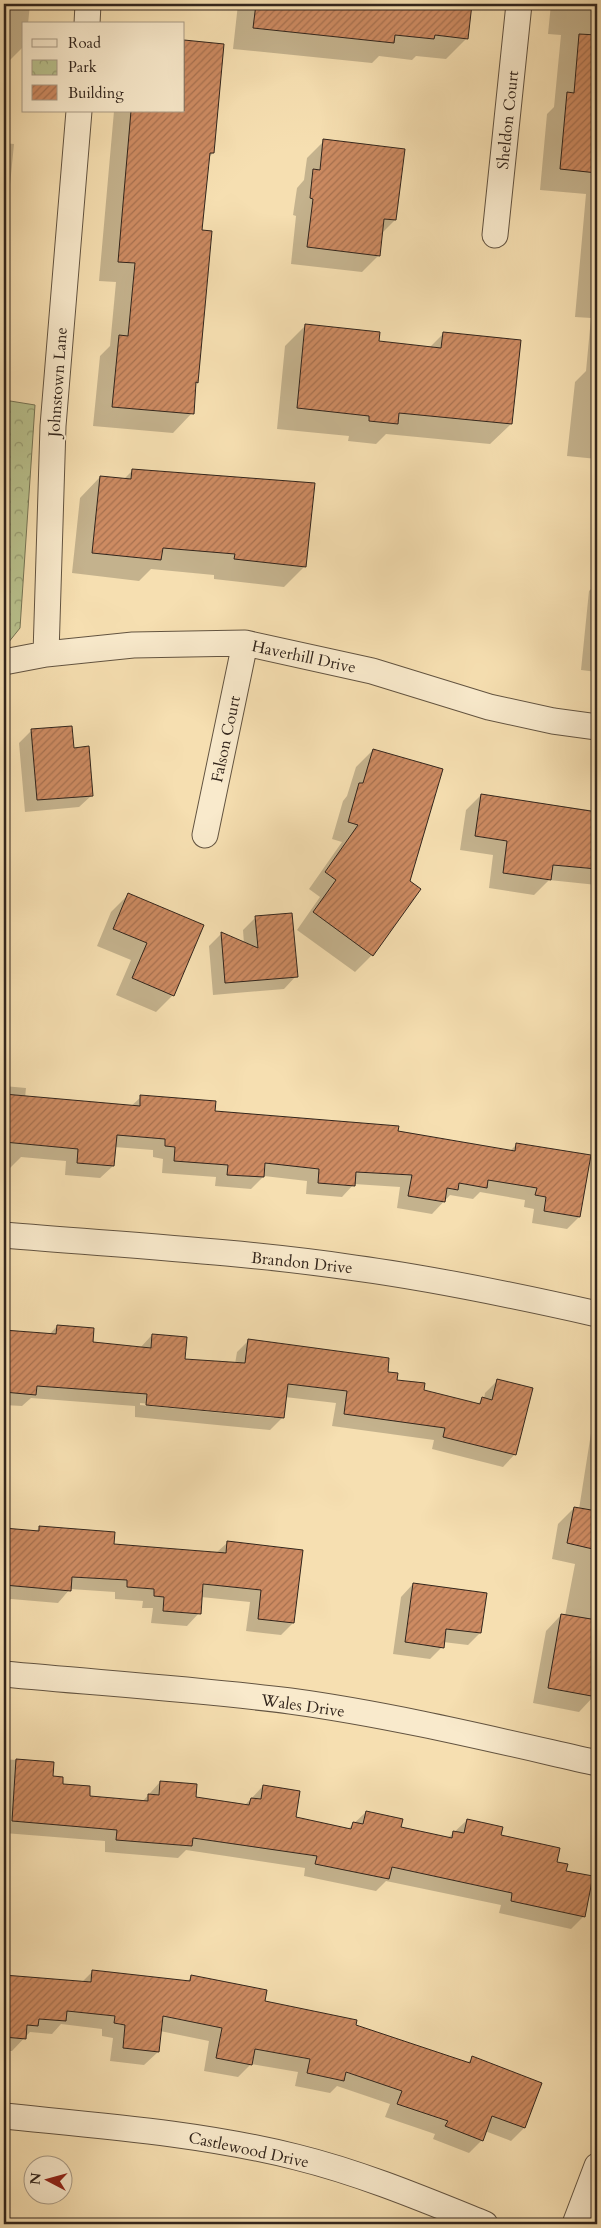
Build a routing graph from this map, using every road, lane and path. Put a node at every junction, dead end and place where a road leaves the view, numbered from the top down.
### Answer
1 (88, 4) edge
2 (519, 4) edge
3 (86, 22) edge
4 (79, 112) edge
5 (495, 235) dead end
6 (245, 643) junction
7 (46, 654) junction
8 (4, 662) edge
9 (597, 727) edge
10 (205, 835) dead end
11 (4, 1235) edge
12 (597, 1314) edge
13 (4, 1674) edge
14 (597, 1763) edge
15 (4, 2116) edge
16 (597, 2166) edge
17 (485, 2224) edge
18 (575, 2224) edge

1 - 3 street
2 - 5 street, Sheldon Court
4 - 7 street, Johnstown Lane
6 - 7 street, Haverhill Drive
6 - 9 street, Haverhill Drive
6 - 10 street, Falson Court
7 - 8 street, Haverhill Drive
11 - 12 street, Brandon Drive
13 - 14 street, Wales Drive
15 - 17 street, Castlewood Drive
16 - 18 street

